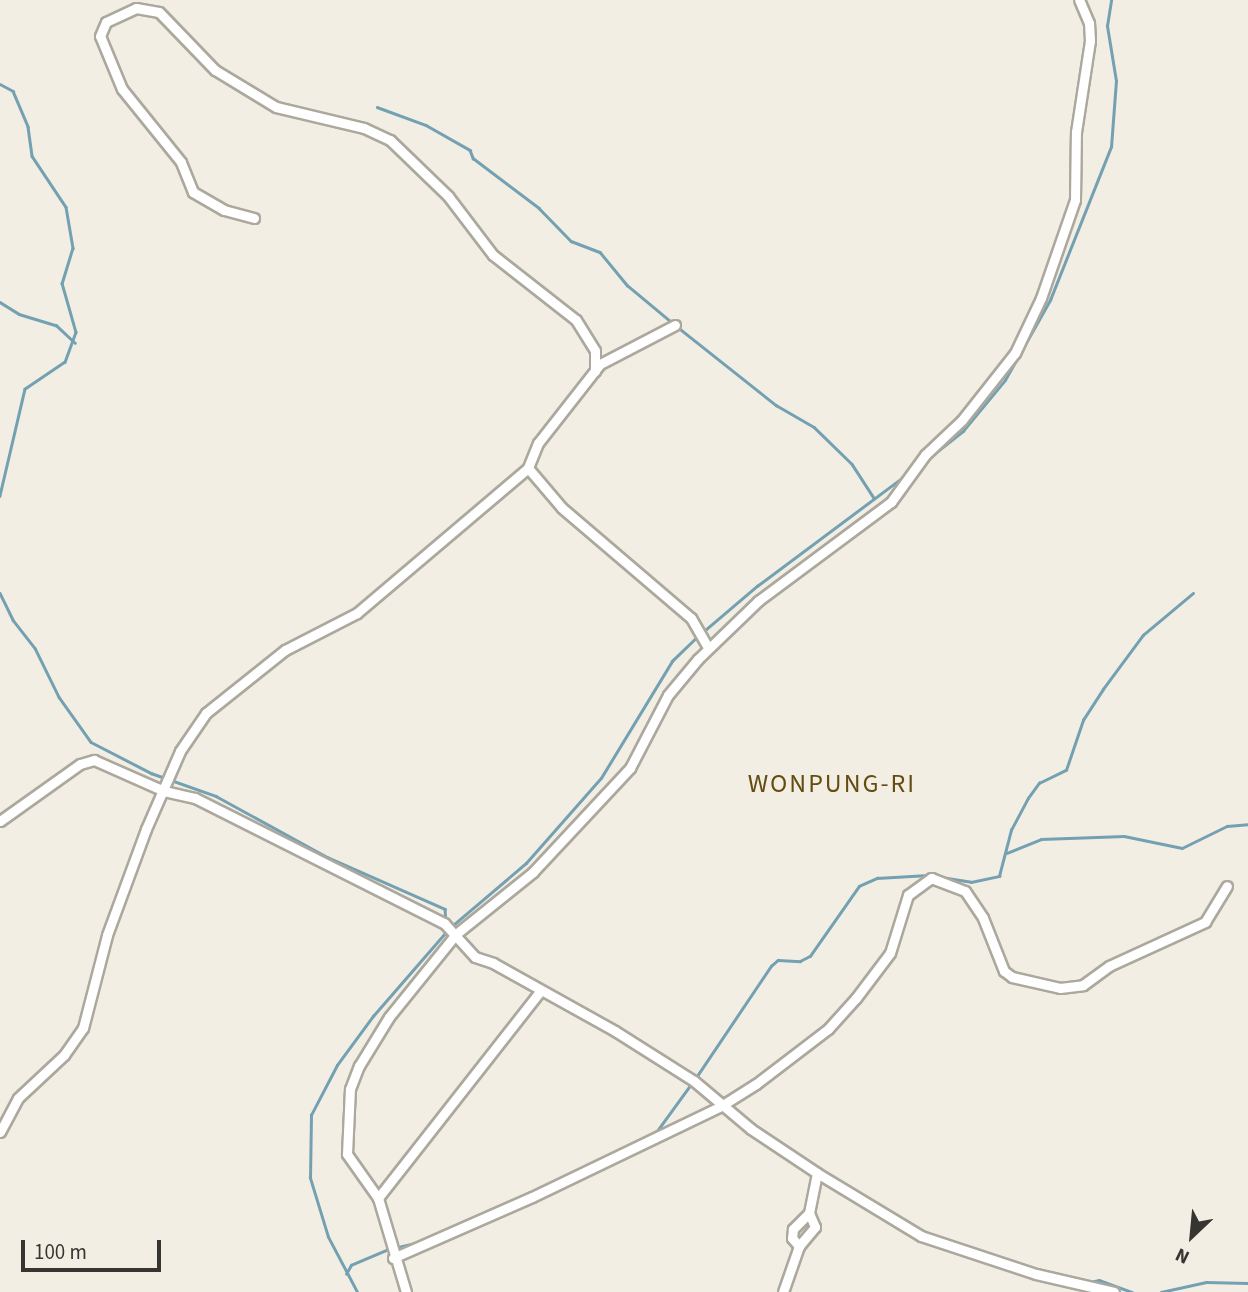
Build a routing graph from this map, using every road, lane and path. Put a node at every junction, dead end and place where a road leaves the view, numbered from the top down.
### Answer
1 (1079, 0) edge
2 (254, 218) dead end
3 (675, 325) dead end
4 (595, 371) junction
5 (528, 468) junction
6 (708, 648) junction
7 (164, 791) junction
8 (0, 821) edge
9 (1227, 886) dead end
10 (456, 934) junction
11 (541, 990) junction
12 (721, 1106) junction
13 (0, 1132) edge
14 (817, 1173) junction
15 (378, 1198) junction
16 (809, 1213) junction
17 (799, 1245) junction
18 (393, 1258) junction
19 (406, 1292) edge
20 (783, 1292) edge
21 (1114, 1292) edge

1 - 6 street
2 - 4 street
3 - 4 street
4 - 5 street
5 - 6 street
5 - 7 street
6 - 10 street
7 - 8 street
7 - 10 street
7 - 13 street
9 - 12 street
10 - 11 street
10 - 15 street
11 - 12 street
11 - 15 street
12 - 14 street
12 - 18 street
14 - 16 street
14 - 21 street
15 - 18 street
16 - 17 street
16 - 17 street
17 - 20 street
18 - 19 street

